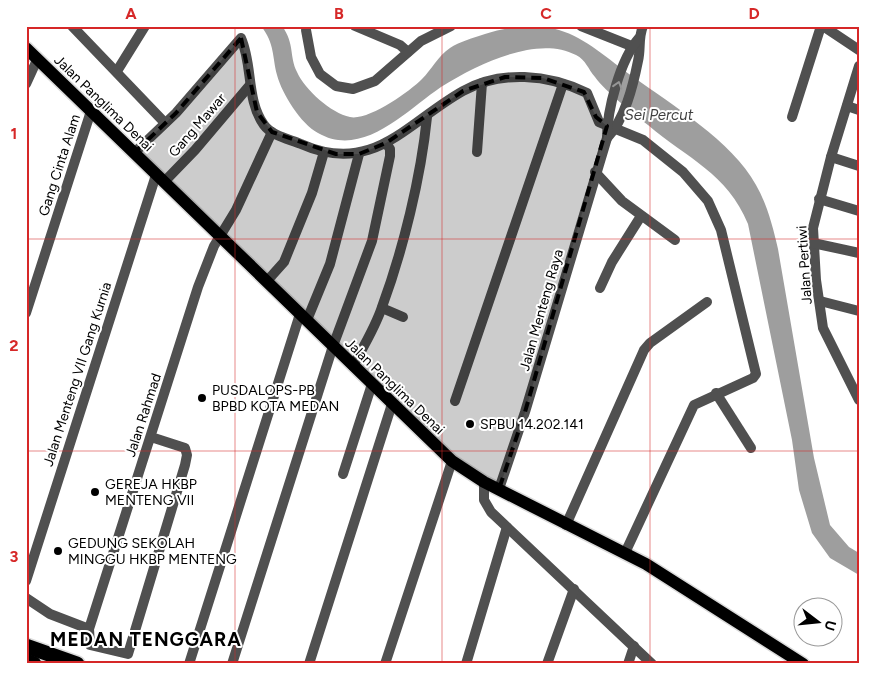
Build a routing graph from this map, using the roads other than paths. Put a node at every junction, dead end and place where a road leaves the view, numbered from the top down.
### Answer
1 (72, 26) edge
2 (145, 26) edge
3 (355, 26) edge
4 (451, 26) edge
5 (643, 26) edge
6 (822, 26) edge
7 (306, 27) edge
8 (588, 27) edge
9 (637, 45) junction
10 (26, 48) edge
11 (857, 50) edge
12 (408, 52) junction
13 (37, 60) junction
14 (859, 66) edge
15 (116, 71) junction
16 (482, 83) junction
17 (26, 84) edge
18 (563, 84) junction
19 (250, 85) junction
20 (846, 106) junction
21 (859, 110) edge
22 (91, 111) junction
23 (427, 117) junction
24 (792, 117) dead end
25 (165, 123) junction
26 (611, 128) junction
27 (272, 132) junction
28 (386, 143) junction
29 (324, 152) junction
30 (477, 152) dead end
31 (134, 153) junction
32 (358, 154) junction
33 (830, 157) junction
34 (859, 166) edge
35 (595, 172) junction
36 (160, 178) junction
37 (819, 199) junction
38 (859, 211) edge
39 (641, 216) junction
40 (220, 235) junction
41 (675, 240) dead end
42 (813, 243) junction
43 (859, 253) edge
44 (267, 281) junction
45 (600, 288) dead end
46 (820, 301) junction
47 (707, 302) dead end
48 (382, 308) junction
49 (859, 311) edge
50 (26, 313) edge
51 (304, 317) junction
52 (403, 318) dead end
53 (333, 346) junction
54 (353, 366) junction
55 (372, 384) junction
56 (716, 393) junction
57 (859, 400) edge
58 (455, 401) dead end
59 (392, 404) junction
60 (151, 437) junction
61 (750, 448) dead end
62 (452, 461) junction
63 (344, 474) dead end
64 (484, 482) junction
65 (499, 489) junction
66 (566, 525) junction
67 (507, 527) junction
68 (625, 553) junction
69 (26, 582) edge
70 (574, 589) junction
71 (26, 598) edge
72 (89, 629) junction
73 (26, 646) edge
74 (634, 646) junction
75 (26, 661) edge
76 (34, 664) edge
77 (77, 664) edge
78 (189, 664) edge
79 (232, 664) edge
80 (309, 664) edge
81 (385, 664) edge
82 (466, 664) edge
83 (547, 664) edge
84 (628, 664) edge
85 (652, 664) edge
86 (803, 664) edge

1 - 15 street
2 - 15 street
3 - 12 street
4 - 12 street
5 - 9 street, Jalan Menteng Raya
6 - 11 street
6 - 24 street
7 - 12 street
8 - 9 street
9 - 26 street, Jalan Menteng Raya
26 -> 9 street, Jalan Menteng Raya
10 - 13 main road, Jalan Panglima Denai
13 - 17 street
13 - 22 main road, Jalan Panglima Denai
14 - 20 street, Jalan Pertiwi
15 - 25 street
16 - 18 street
16 - 23 street
16 - 30 street
18 - 26 street
18 - 58 street
19 - 25 street
19 - 27 street
19 - 36 street, Gang Mawar
20 - 21 street
20 - 33 street, Jalan Pertiwi
22 - 31 main road, Jalan Panglima Denai
22 - 50 street, Gang Cinta Alam
23 - 28 street
23 - 48 street
25 - 31 street
26 - 35 street, Jalan Menteng Raya
26 - 56 street
27 - 29 street
27 - 40 street, Jalan Rahmad
28 - 32 street
28 - 53 street
29 - 32 street
29 - 44 street
31 - 36 main road, Jalan Panglima Denai
32 - 51 street
33 - 34 street
33 - 37 street, Jalan Pertiwi
35 - 39 street
35 - 65 street, Jalan Menteng Raya
36 - 40 main road, Jalan Panglima Denai
36 - 69 street, Jalan Menteng VII Gang Kurnia
37 - 38 street
37 - 42 street, Jalan Pertiwi
39 - 41 street
39 - 45 street
40 - 44 main road, Jalan Panglima Denai
40 - 60 street, Jalan Rahmad
42 - 43 street
42 - 46 street, Jalan Pertiwi
44 - 51 main road, Jalan Panglima Denai
46 - 49 street
46 - 57 street, Jalan Pertiwi
47 - 66 street
48 - 52 street
48 - 54 street
51 - 53 main road, Jalan Panglima Denai
51 - 78 street
53 - 54 main road, Jalan Panglima Denai
53 - 79 street
54 - 55 main road, Jalan Panglima Denai
55 - 59 main road, Jalan Panglima Denai
55 - 63 street
56 - 61 street
56 - 68 street
59 - 62 main road, Jalan Panglima Denai
59 - 80 street
60 - 72 street, Jalan Rahmad
60 - 72 street
62 - 64 main road, Jalan Panglima Denai
62 - 81 street
64 - 65 main road, Jalan Panglima Denai
64 - 67 street
65 - 66 main road, Jalan Panglima Denai
66 - 68 main road, Jalan Panglima Denai
67 - 70 street
67 - 82 street
68 - 86 main road, Jalan Panglima Denai
70 - 74 street
70 - 83 street
71 - 72 street
73 - 77 highway
74 - 84 street
74 - 85 street
75 - 76 highway

